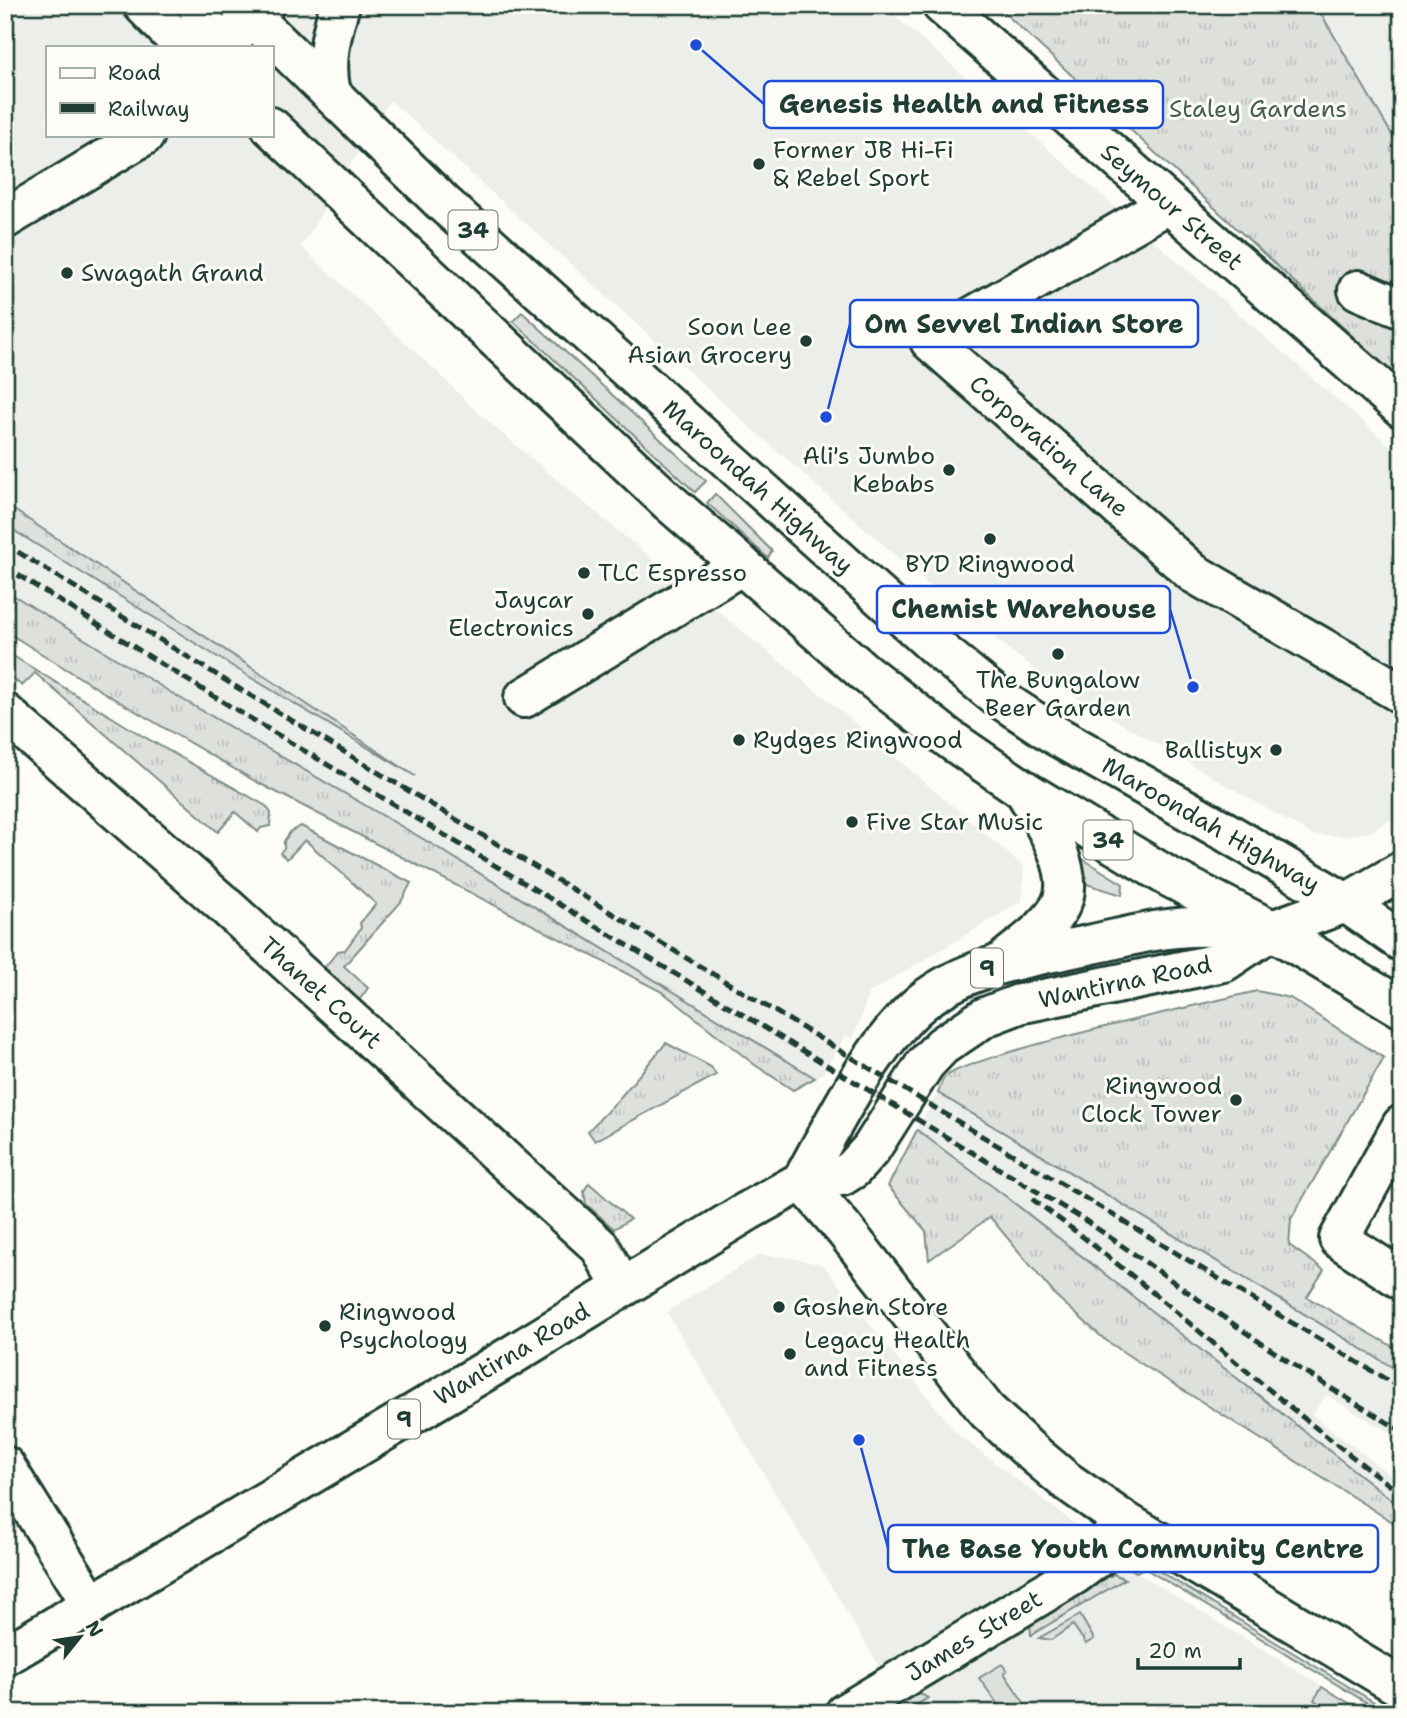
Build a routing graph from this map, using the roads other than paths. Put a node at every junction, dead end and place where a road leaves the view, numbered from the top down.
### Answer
1 (143, 5) edge
2 (197, 5) edge
3 (340, 5) edge
4 (942, 5) edge
5 (251, 9) edge
6 (183, 46) edge
7 (209, 46) edge
8 (226, 46) edge
9 (331, 93) junction
10 (273, 129) edge
11 (143, 136) edge
12 (1168, 204) junction
13 (5, 219) edge
14 (1358, 289) dead end
15 (1402, 309) edge
16 (1402, 408) edge
17 (742, 565) junction
18 (1402, 694) edge
19 (524, 698) dead end
20 (5, 713) edge
21 (1024, 790) junction
22 (1402, 871) edge
23 (1346, 903) junction
24 (1272, 930) junction
25 (1402, 942) edge
26 (999, 964) junction
27 (1402, 1007) edge
28 (1402, 1125) edge
29 (802, 1181) junction
30 (1402, 1280) edge
31 (622, 1287) junction
32 (5, 1466) edge
33 (1121, 1519) junction
34 (92, 1605) junction
35 (5, 1656) edge
36 (1402, 1688) edge
37 (845, 1713) edge

1 - 6 main road
2 - 7 main road
3 - 9 main road
4 - 12 main road, Seymour Street
5 - 8 main road
5 - 9 main road, Maroondah Highway / 34
9 - 23 main road, Maroondah Highway / 34
10 - 17 main road, 34
11 - 13 main road
12 - 16 main road, Seymour Street
12 - 18 main road, Corporation Lane
14 - 15 main road
17 - 19 main road
17 - 21 main road, 34
20 - 31 main road, Thanet Court
21 - 24 main road, 34
21 - 26 main road
22 - 23 main road
23 - 24 main road, 9
23 - 25 main road, Maroondah Highway
24 - 26 main road, Wantirna Road / 9
24 - 27 main road, 9
24 - 29 main road, Wantirna Road / 9
26 - 29 main road, Wantirna Road / 9
28 - 30 main road
29 - 31 main road, Wantirna Road / 9
29 - 33 main road
31 - 34 main road, Wantirna Road / 9
32 - 34 main road
33 - 36 main road
33 - 37 main road, James Street
34 - 35 main road, Wantirna Road / 9

